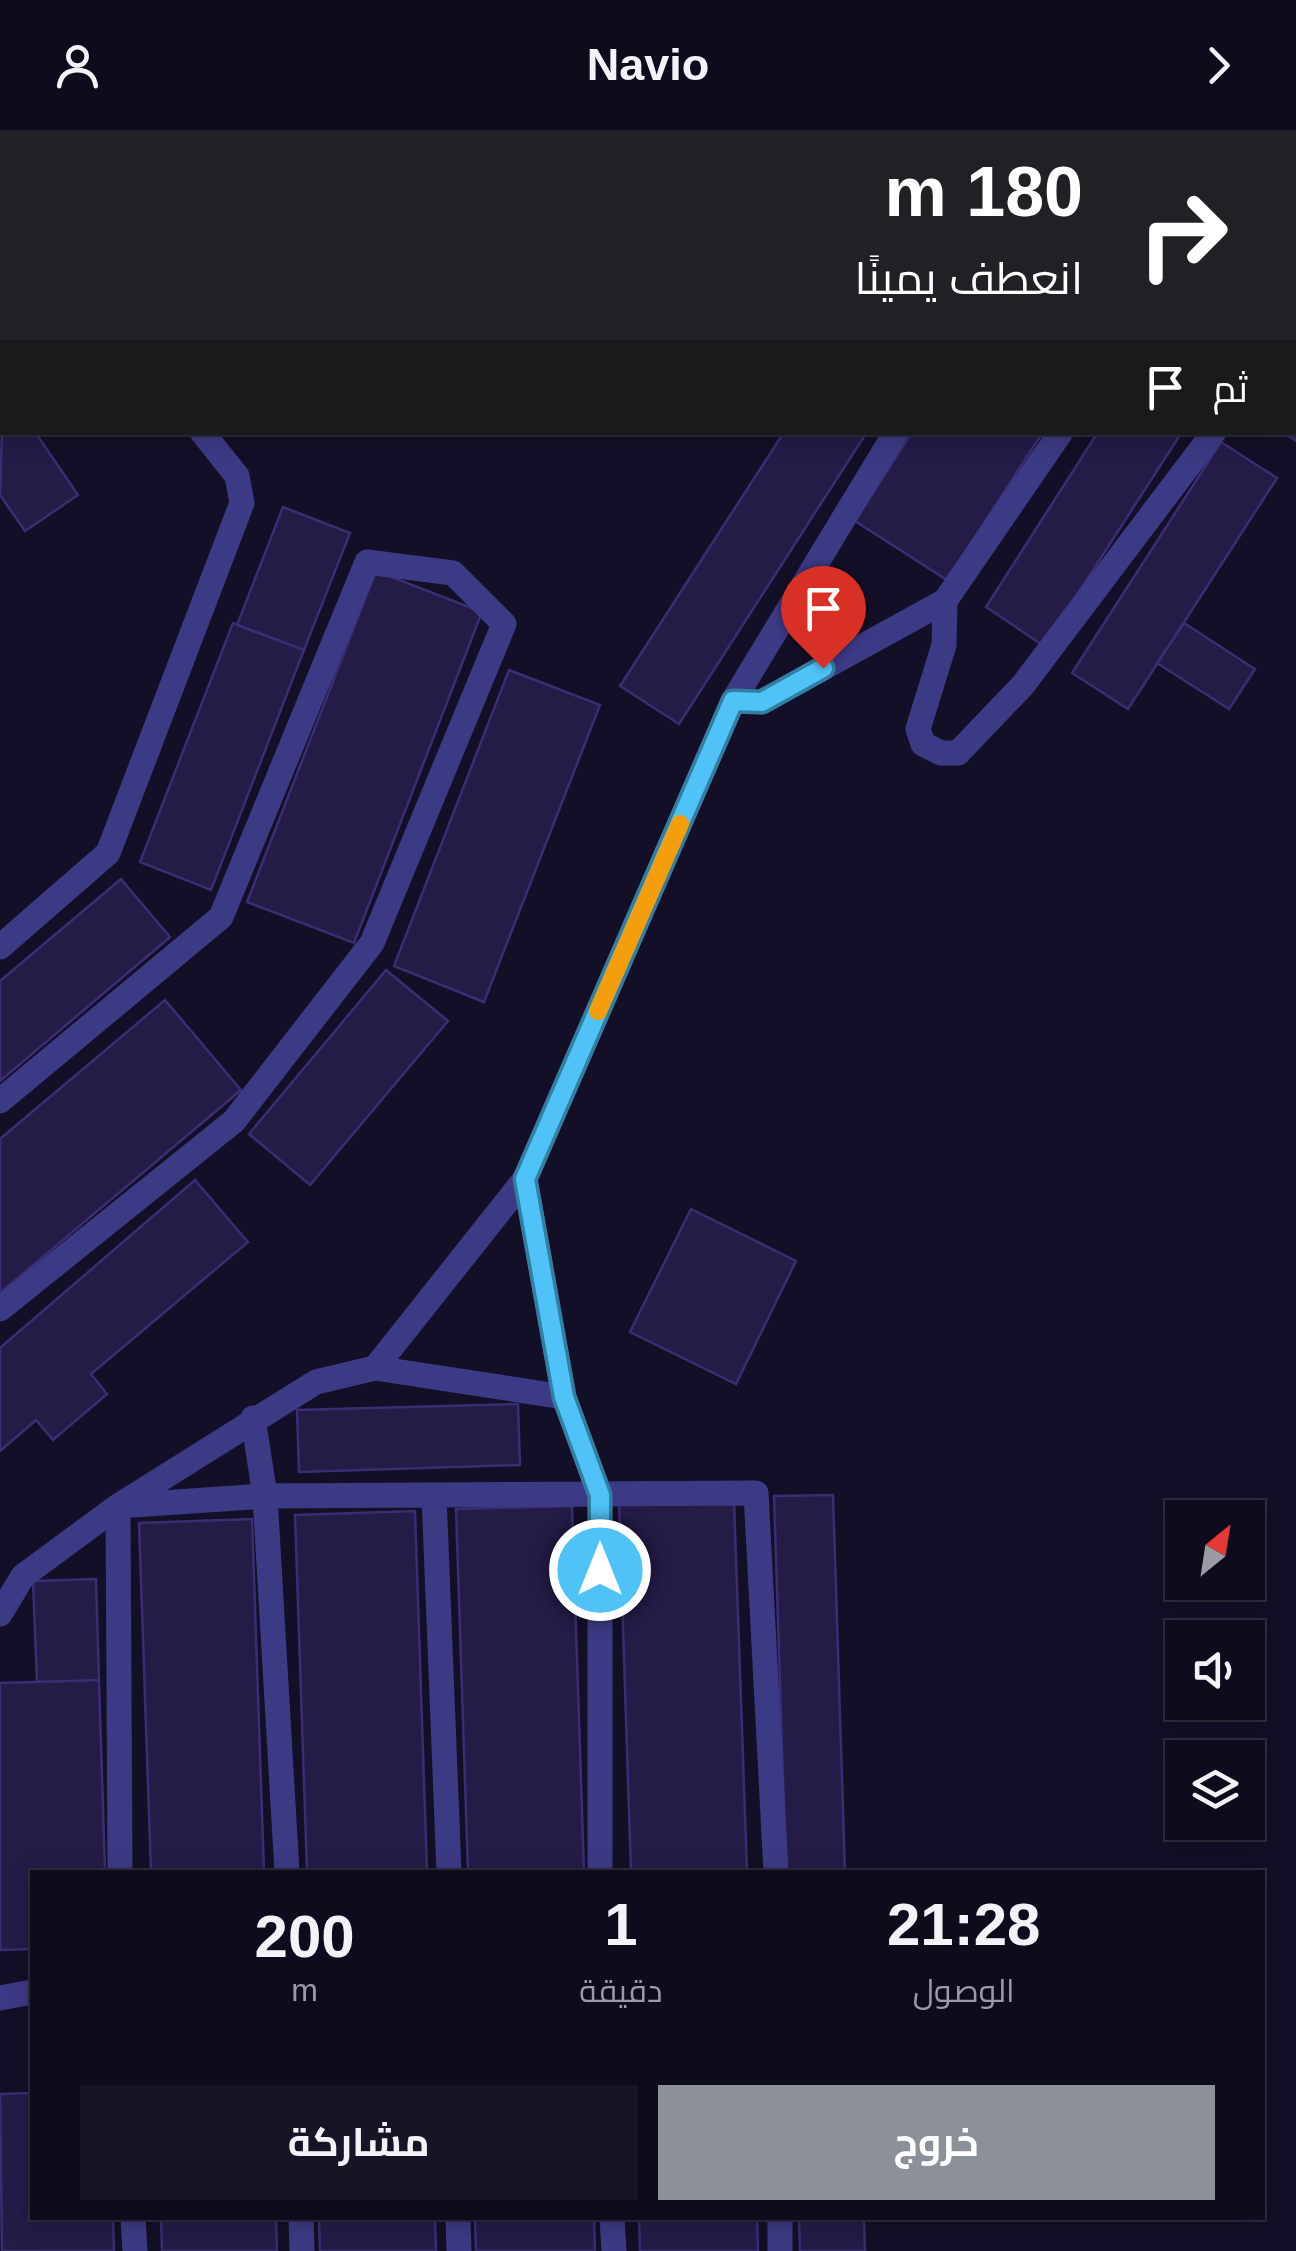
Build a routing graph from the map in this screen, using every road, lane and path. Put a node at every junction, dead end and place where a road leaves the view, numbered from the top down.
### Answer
1 (204, 435) edge
2 (894, 435) edge
3 (1059, 435) edge
4 (1212, 435) edge
5 (945, 601) junction
6 (733, 701) junction
7 (0, 947) edge
8 (0, 1102) edge
9 (525, 1179) junction
10 (0, 1309) edge
11 (376, 1368) junction
12 (564, 1397) junction
13 (254, 1418) junction
14 (434, 1494) junction
15 (600, 1495) junction
16 (265, 1496) junction
17 (118, 1506) junction
18 (0, 1614) edge
19 (120, 1870) edge
20 (287, 1870) edge
21 (449, 1870) edge
22 (600, 1870) edge
23 (776, 1870) edge
24 (30, 1992) edge
25 (0, 1998) edge
26 (133, 2220) edge
27 (300, 2220) edge
28 (458, 2220) edge
29 (612, 2220) edge
30 (780, 2220) edge
31 (135, 2251) edge
32 (302, 2251) edge
33 (459, 2251) edge
34 (614, 2251) edge
35 (780, 2251) edge

1 - 7 street
2 - 6 street
3 - 5 street
4 - 5 street
5 - 6 street
6 - 9 street
8 - 10 street
9 - 11 street
9 - 12 street
11 - 12 street
11 - 13 street
12 - 15 street
13 - 16 street
13 - 17 street
14 - 15 street
14 - 16 street
14 - 21 street
15 - 22 street
15 - 23 street
16 - 17 street
16 - 20 street
17 - 18 street
17 - 19 street
24 - 25 street
26 - 31 street
27 - 32 street
28 - 33 street
29 - 34 street
30 - 35 street

